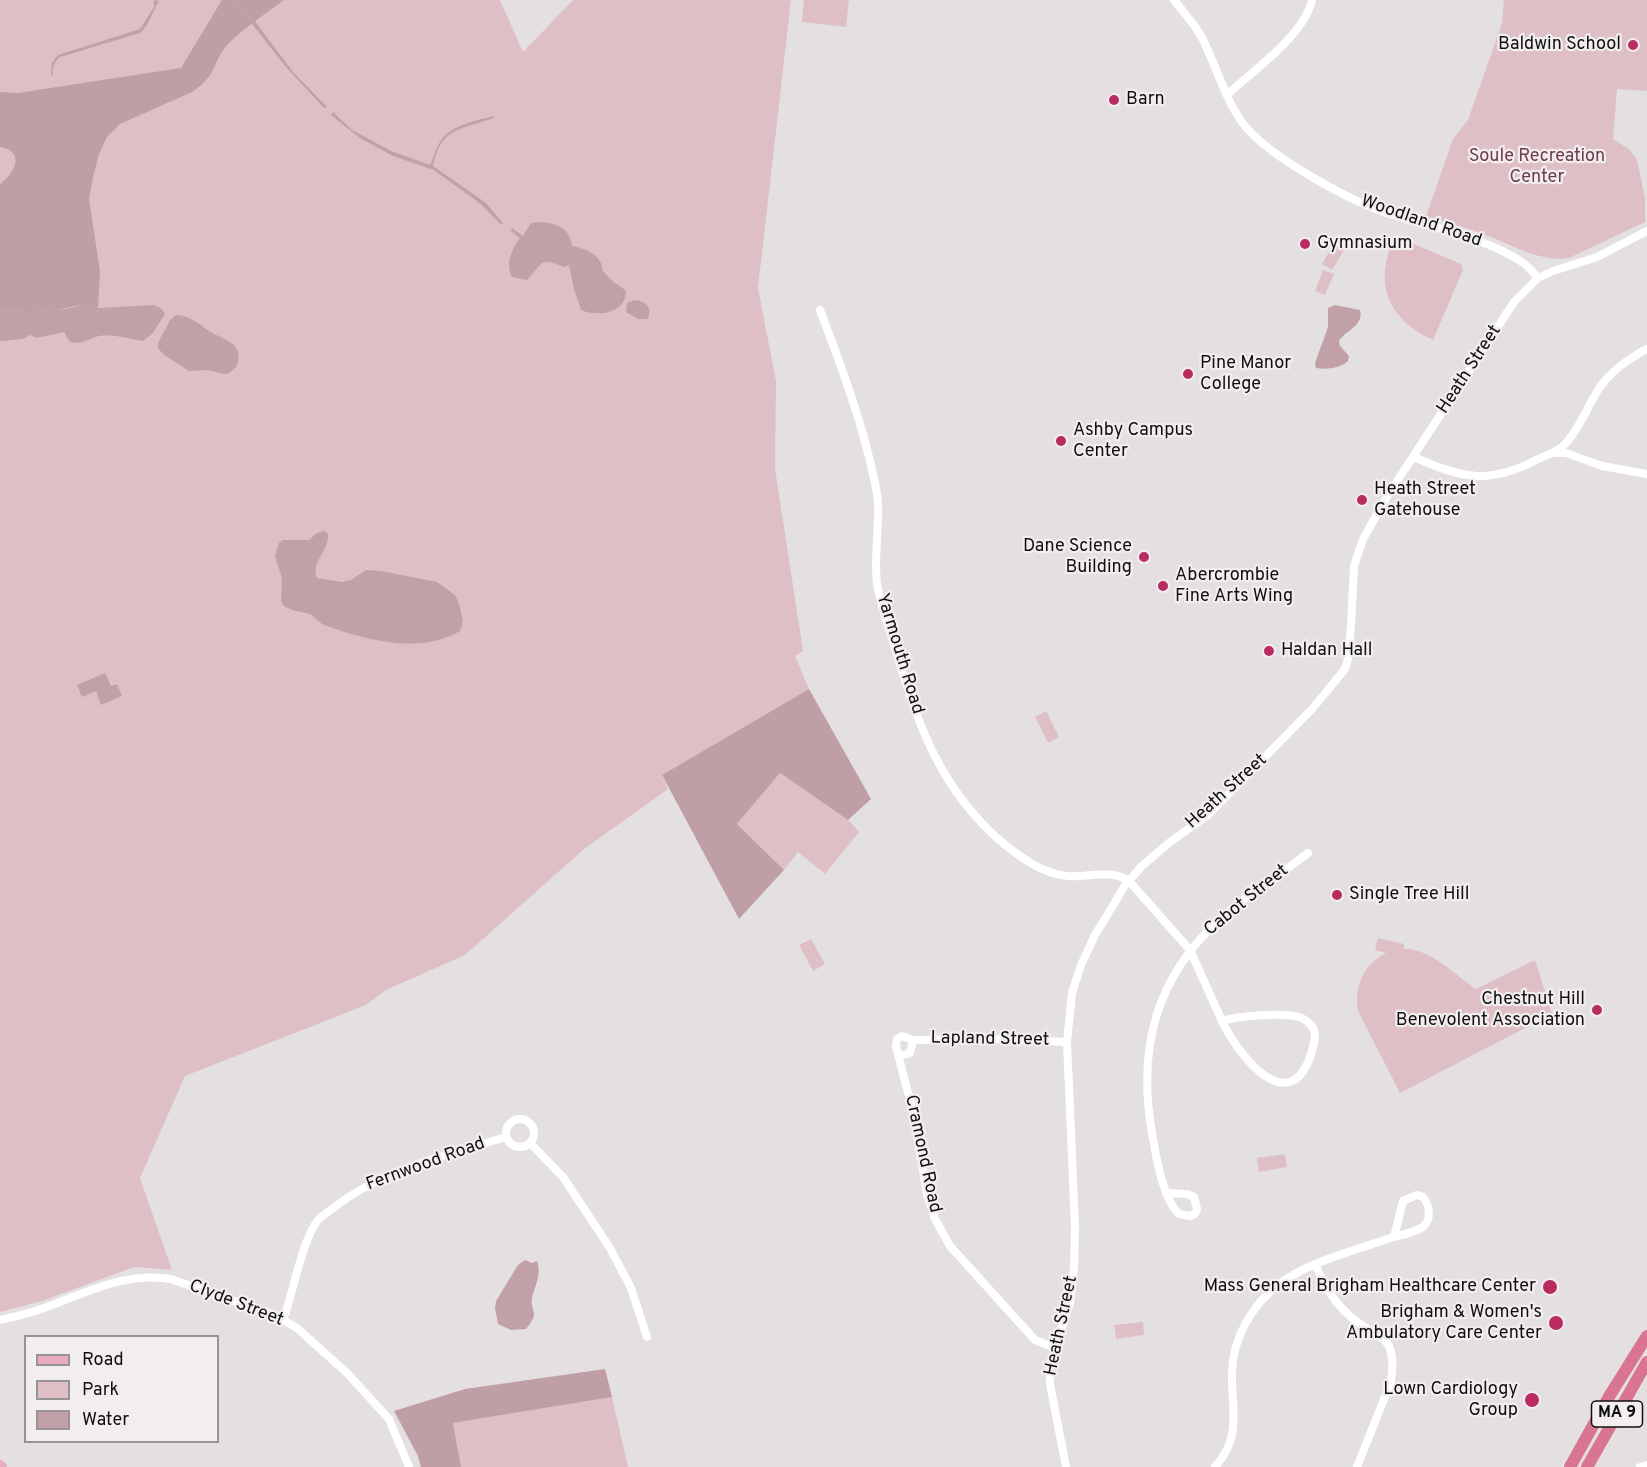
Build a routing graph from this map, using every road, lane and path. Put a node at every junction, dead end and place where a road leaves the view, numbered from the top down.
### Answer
1 (1174, 0) edge
2 (1312, 0) edge
3 (1227, 95) junction
4 (1647, 231) edge
5 (1538, 278) junction
6 (820, 310) dead end
7 (1647, 349) edge
8 (1556, 453) junction
9 (1414, 457) junction
10 (1647, 474) edge
11 (1308, 853) dead end
12 (1129, 881) junction
13 (1190, 950) junction
14 (1222, 1021) junction
15 (913, 1040) junction
16 (1067, 1042) junction
17 (899, 1056) junction
18 (506, 1137) junction
19 (530, 1143) junction
20 (1168, 1193) dead end
21 (1394, 1237) junction
22 (1316, 1266) junction
23 (0, 1320) edge
24 (283, 1320) junction
25 (647, 1336) dead end
26 (1647, 1336) edge
27 (1054, 1348) junction
28 (1647, 1362) edge
29 (1647, 1465) edge
30 (409, 1467) edge
31 (1066, 1467) edge
32 (1215, 1467) edge
33 (1357, 1467) edge
34 (1570, 1467) edge
35 (1587, 1467) edge
36 (1640, 1467) edge

1 - 3 street, Woodland Road
2 - 3 street
3 - 5 street, Woodland Road
4 - 5 street, Heath Street
5 - 9 street, Heath Street
6 - 12 street, Yarmouth Road
7 - 8 street
8 - 9 street
8 - 10 street
9 - 12 street, Heath Street
11 - 13 street, Cabot Street
12 - 13 street
12 - 16 street, Heath Street
13 - 14 street
13 - 20 street, Cabot Street
14 - 14 street
15 - 16 street, Lapland Street
15 - 17 street, Lapland Street
15 - 17 street, Lapland Street
16 - 27 street, Heath Street
17 - 27 street, Cramond Road
18 - 19 street, Fernwood Road
18 - 19 street, Fernwood Road
18 - 24 street, Fernwood Road
19 - 25 street, Fernwood Road
21 - 21 street
21 - 22 street
22 - 32 street
22 - 33 street
23 - 24 street, Clyde Street
24 - 30 street, Clyde Street
26 - 34 highway, MA 9
27 - 31 street, Heath Street
28 - 35 highway, MA 9
29 - 36 street

